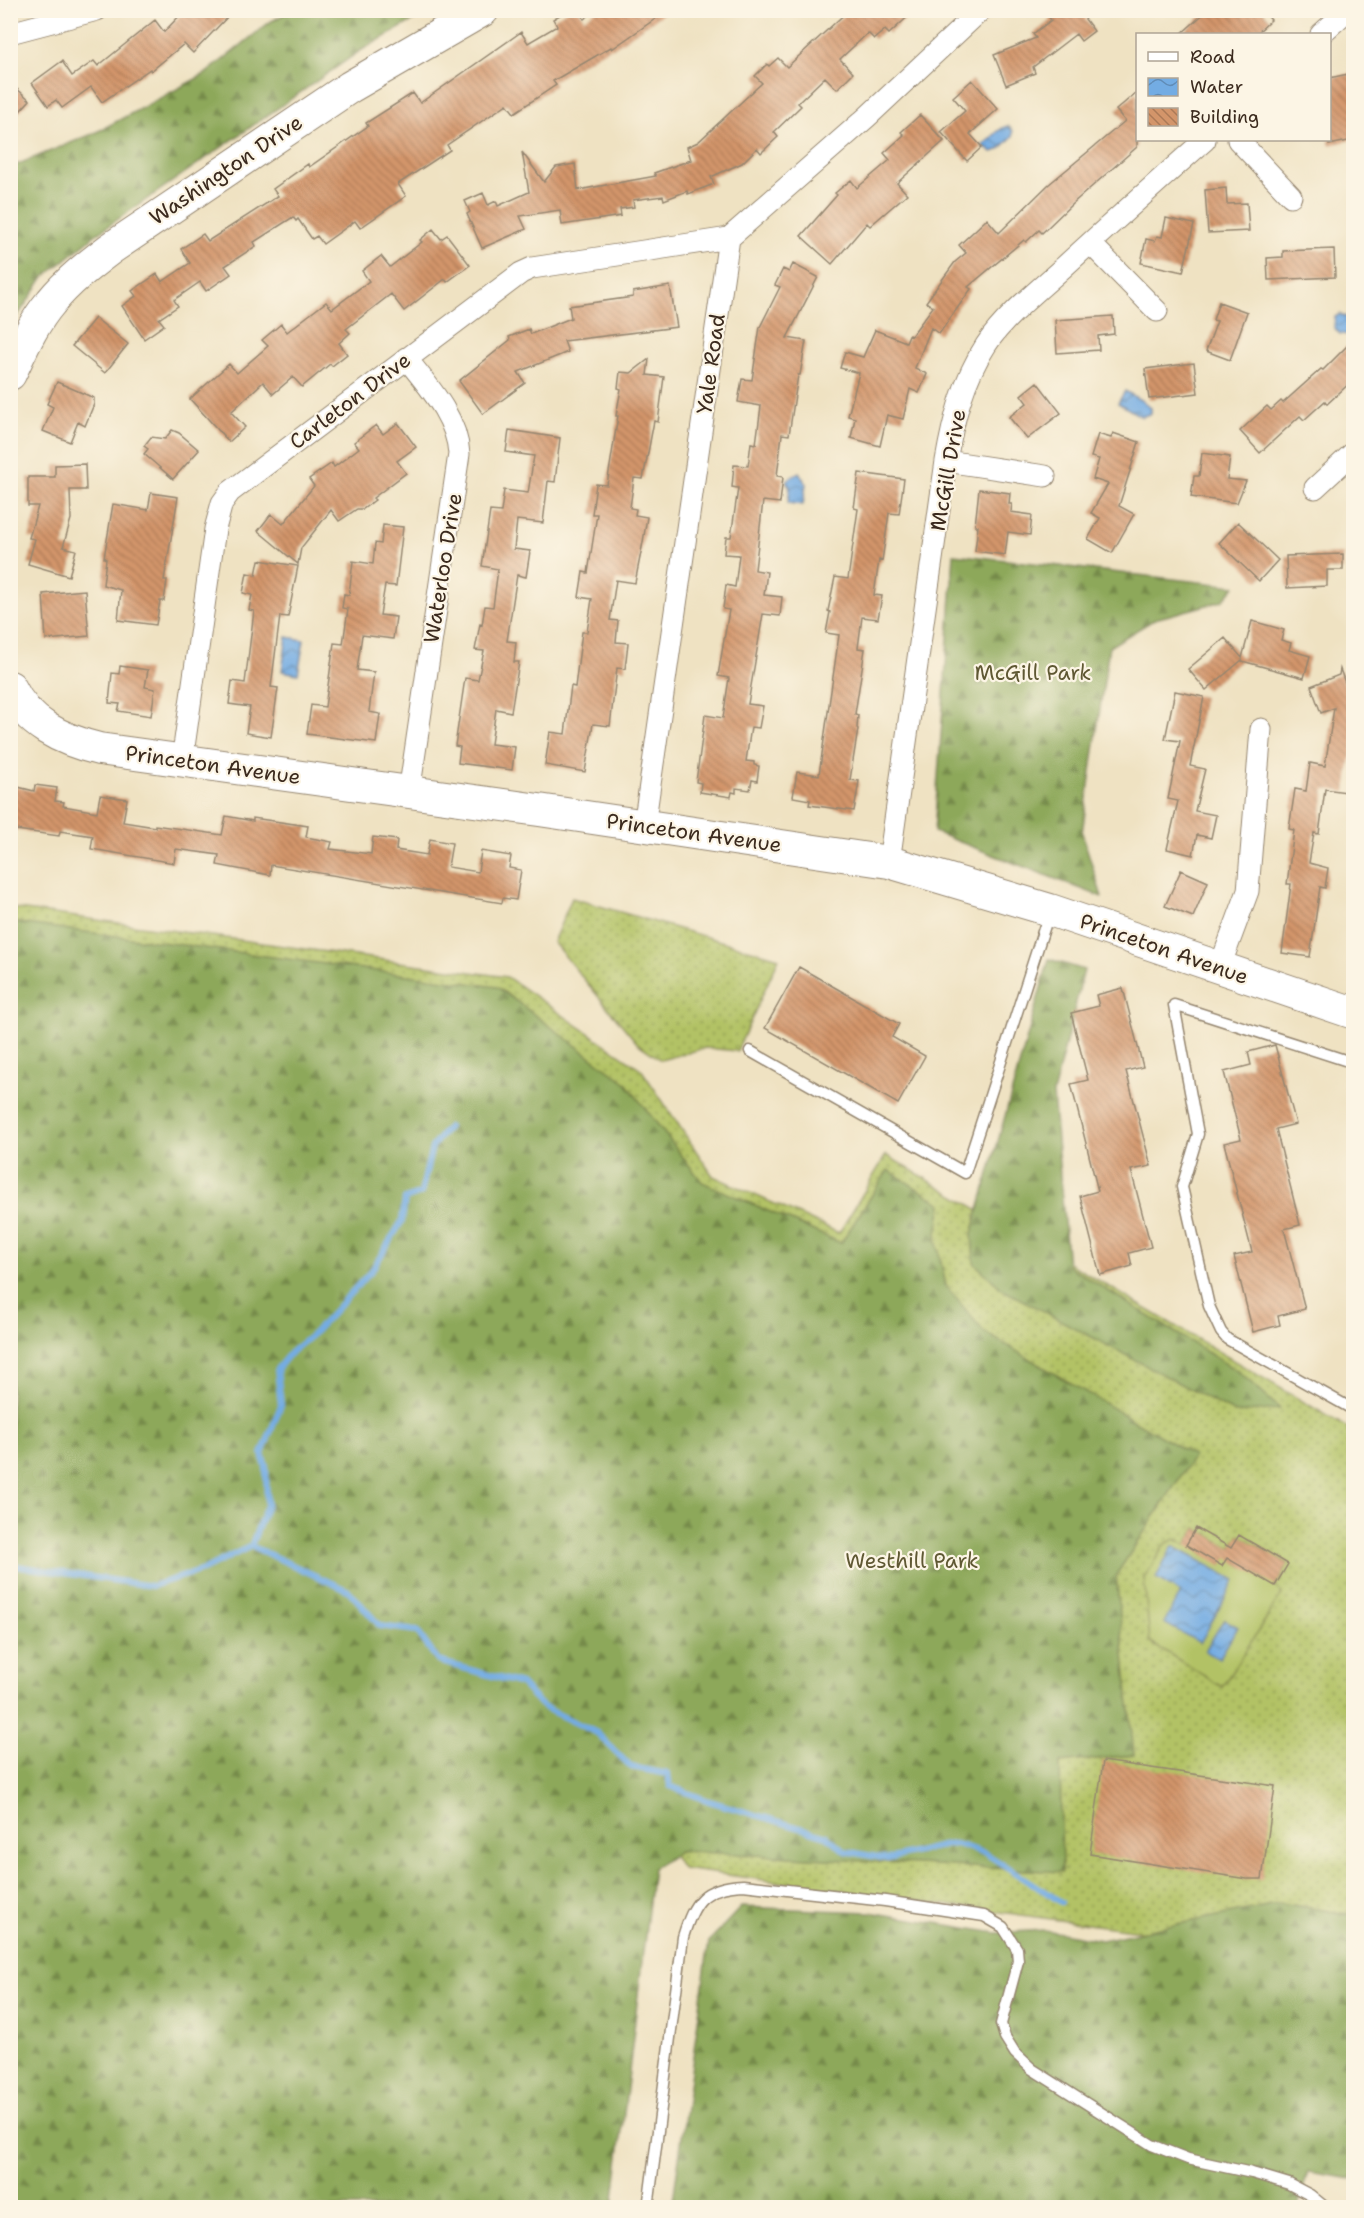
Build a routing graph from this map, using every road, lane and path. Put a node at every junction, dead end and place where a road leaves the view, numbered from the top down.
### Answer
1 (97, 10) edge
2 (483, 10) edge
3 (981, 10) edge
4 (1348, 10) edge
5 (10, 33) edge
6 (1322, 33) edge
7 (1204, 141) edge
8 (1239, 141) edge
9 (1291, 196) dead end
10 (729, 238) junction
11 (1090, 243) junction
12 (1157, 310) dead end
13 (406, 358) junction
14 (10, 374) edge
15 (1353, 452) edge
16 (946, 461) junction
17 (1045, 476) dead end
18 (1315, 488) dead end
19 (18, 698) edge
20 (1261, 729) dead end
21 (182, 761) junction
22 (409, 793) junction
23 (645, 826) junction
24 (889, 862) junction
25 (1050, 910) junction
26 (1220, 969) junction
27 (1353, 1013) edge
28 (750, 1051) dead end
29 (1353, 1063) edge
30 (1353, 1410) edge
31 (648, 2208) edge
32 (1326, 2208) edge

1 - 5 street
2 - 14 street, Washington Drive
3 - 10 street
4 - 6 street
7 - 11 street, McGill Drive
8 - 9 street
10 - 13 street, Carleton Drive
10 - 23 street, Yale Road
11 - 12 street
11 - 16 street, McGill Drive
13 - 21 street, Carleton Drive
13 - 22 street, Waterloo Drive
15 - 18 street
16 - 17 street
16 - 24 street, McGill Drive
19 - 21 street, Princeton Avenue
20 - 26 street
21 - 22 street, Princeton Avenue
22 - 23 street, Princeton Avenue
23 - 24 street, Princeton Avenue
24 - 25 street, Princeton Avenue
25 - 26 street, Princeton Avenue
25 - 28 lane
26 - 27 street, Princeton Avenue
29 - 30 lane
31 - 32 lane

